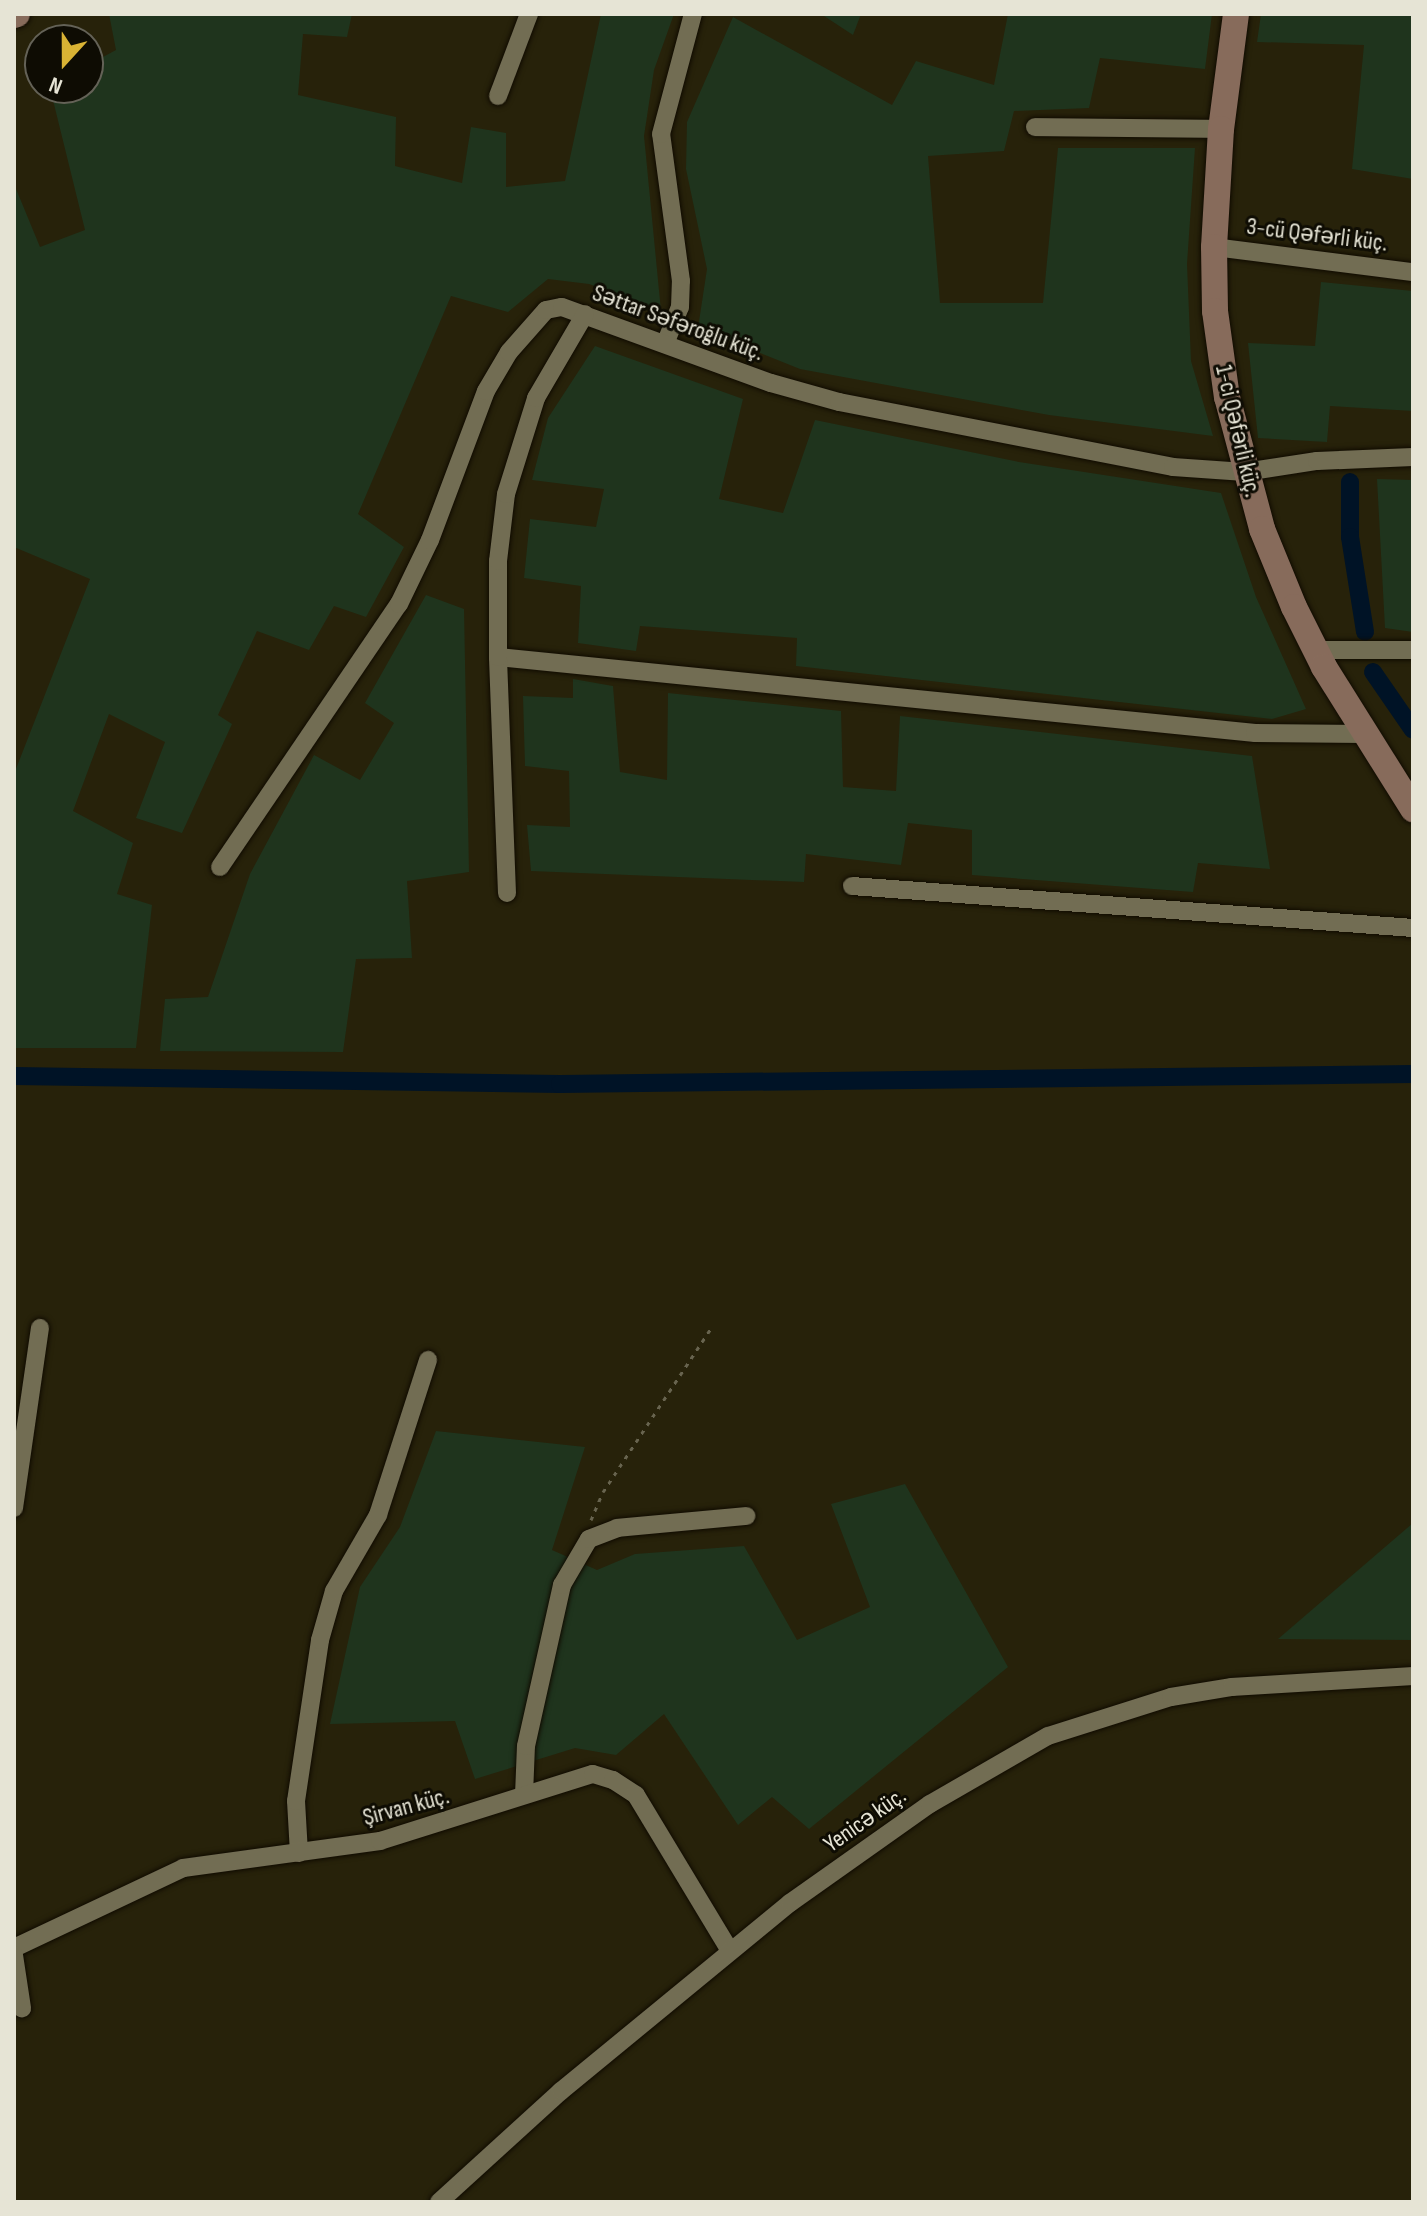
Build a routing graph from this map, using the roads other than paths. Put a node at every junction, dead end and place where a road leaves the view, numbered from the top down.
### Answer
1 (529, 14) edge
2 (693, 14) edge
3 (1236, 14) edge
4 (498, 96) dead end
5 (1035, 127) dead end
6 (1221, 129) junction
7 (1214, 247) junction
8 (1413, 272) edge
9 (585, 314) junction
10 (665, 344) junction
11 (1413, 457) edge
12 (1245, 472) junction
13 (1315, 650) junction
14 (1412, 651) edge
15 (498, 657) junction
16 (1364, 734) junction
17 (1413, 809) edge
18 (220, 867) dead end
19 (852, 886) dead end
20 (507, 893) dead end
21 (1413, 928) edge
22 (40, 1328) dead end
23 (428, 1360) dead end
24 (14, 1508) edge
25 (746, 1516) dead end
26 (1413, 1676) edge
27 (524, 1795) junction
28 (299, 1853) junction
29 (14, 1948) edge
30 (730, 1951) junction
31 (14, 1955) edge
32 (22, 2008) dead end
33 (458, 2185) junction
34 (439, 2202) edge
35 (468, 2202) edge

1 - 4 street
2 - 10 street
3 - 6 street, 1-ci Qəfərli küç.
5 - 6 street
6 - 7 street, 1-ci Qəfərli küç.
7 - 8 street, 3-cü Qəfərli küç.
7 - 12 street, 1-ci Qəfərli küç.
9 - 10 street, Səttar Səfəroğlu küç.
9 - 15 street
9 - 18 street, Səttar Səfəroğlu küç.
10 - 12 street, Səttar Səfəroğlu küç.
11 - 12 street, Səttar Səfəroğlu küç.
12 - 13 street, 1-ci Qəfərli küç.
13 - 14 street
13 - 16 street, 1-ci Qəfərli küç.
15 - 16 street
15 - 20 street
16 - 17 street, 1-ci Qəfərli küç.
19 - 21 street
22 - 24 street
23 - 28 street
25 - 27 street
26 - 30 street, Yenicə küç.
27 - 28 street, Şirvan küç.
27 - 30 street, Şirvan küç.
28 - 29 street, Şirvan küç.
30 - 33 street, Yenicə küç.
31 - 32 street
33 - 34 street, Yenicə küç.
33 - 35 street

